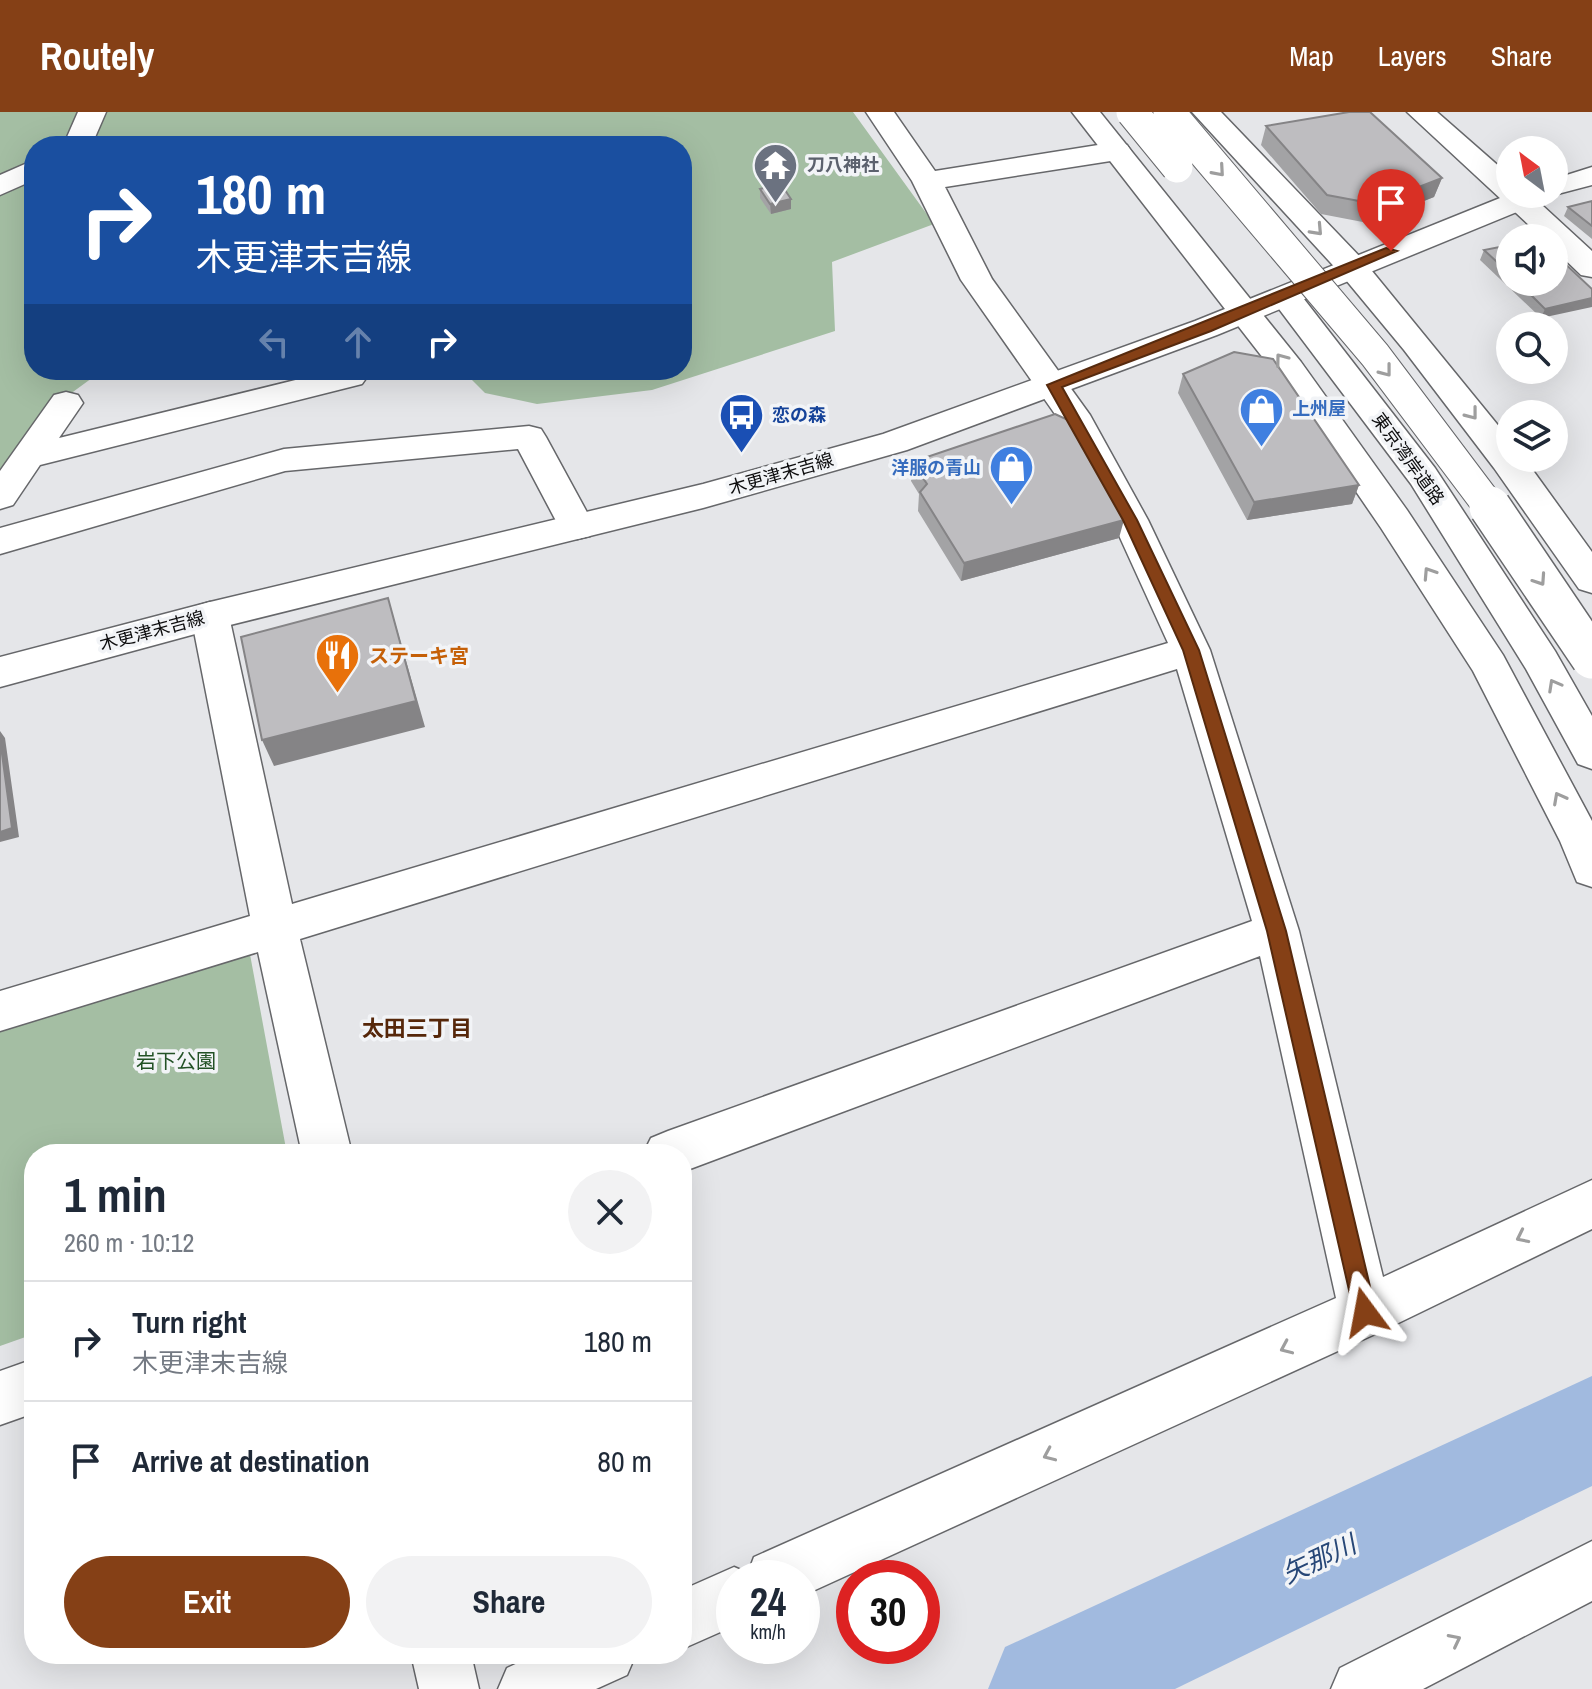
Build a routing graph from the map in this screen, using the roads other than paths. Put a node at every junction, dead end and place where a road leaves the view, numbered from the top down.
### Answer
1 (92, 112) edge
2 (880, 112) edge
3 (1086, 112) edge
4 (1132, 112) edge
5 (1169, 112) edge
6 (1206, 112) edge
7 (1421, 112) edge
8 (82, 136) edge
9 (1117, 151) junction
10 (24, 174) edge
11 (1496, 175) edge
12 (1592, 176) edge
13 (927, 181) junction
14 (1568, 184) edge
15 (0, 186) edge
16 (1193, 186) dead end
17 (1496, 205) edge
18 (1533, 208) edge
19 (1351, 267) junction
20 (1592, 268) edge
21 (1269, 276) dead end
22 (1245, 311) junction
23 (338, 380) edge
24 (1054, 385) junction
25 (66, 403) dead end
26 (27, 457) junction
27 (0, 497) edge
28 (577, 527) junction
29 (0, 541) edge
30 (1592, 580) edge
31 (210, 616) junction
32 (1191, 650) junction
33 (1592, 658) edge
34 (0, 672) edge
35 (1592, 753) edge
36 (1592, 869) edge
37 (275, 928) junction
38 (1277, 931) junction
39 (0, 1011) edge
40 (325, 1144) edge
41 (692, 1145) edge
42 (1592, 1204) edge
43 (1365, 1312) junction
44 (24, 1390) edge
45 (0, 1398) edge
46 (815, 1560) edge
47 (1592, 1570) edge
48 (716, 1604) edge
49 (692, 1615) edge
50 (443, 1664) edge
51 (584, 1664) edge
52 (1392, 1681) edge
53 (449, 1689) edge
54 (528, 1689) edge

1 - 8 main road
2 - 13 main road
3 - 9 main road
4 - 16 main road, bridge
5 -> 33 main road, 東京湾岸道路, bridge
6 -> 19 main road
7 - 11 main road
9 - 13 main road
9 - 22 main road
10 - 15 main road
12 - 14 main road
13 - 24 main road
17 - 19 main road, 木更津末吉線
18 - 20 main road
19 - 22 main road, 木更津末吉線
19 -> 30 main road
35 -> 21 main road, 東京湾岸道路
22 - 24 main road, 木更津末吉線
36 -> 22 main road
23 - 26 main road
24 - 28 main road, 木更津末吉線
24 - 32 main road
25 - 26 main road
26 - 27 main road
28 - 29 main road
28 - 31 main road, 木更津末吉線
31 - 34 main road, 木更津末吉線
31 - 37 main road
32 - 37 main road
32 - 38 main road
37 - 39 main road
37 - 40 main road
38 - 41 main road
38 - 43 main road
42 -> 43 main road
43 -> 46 main road
44 - 45 main road
52 -> 47 main road
48 - 49 main road
50 - 53 main road
51 - 54 main road

